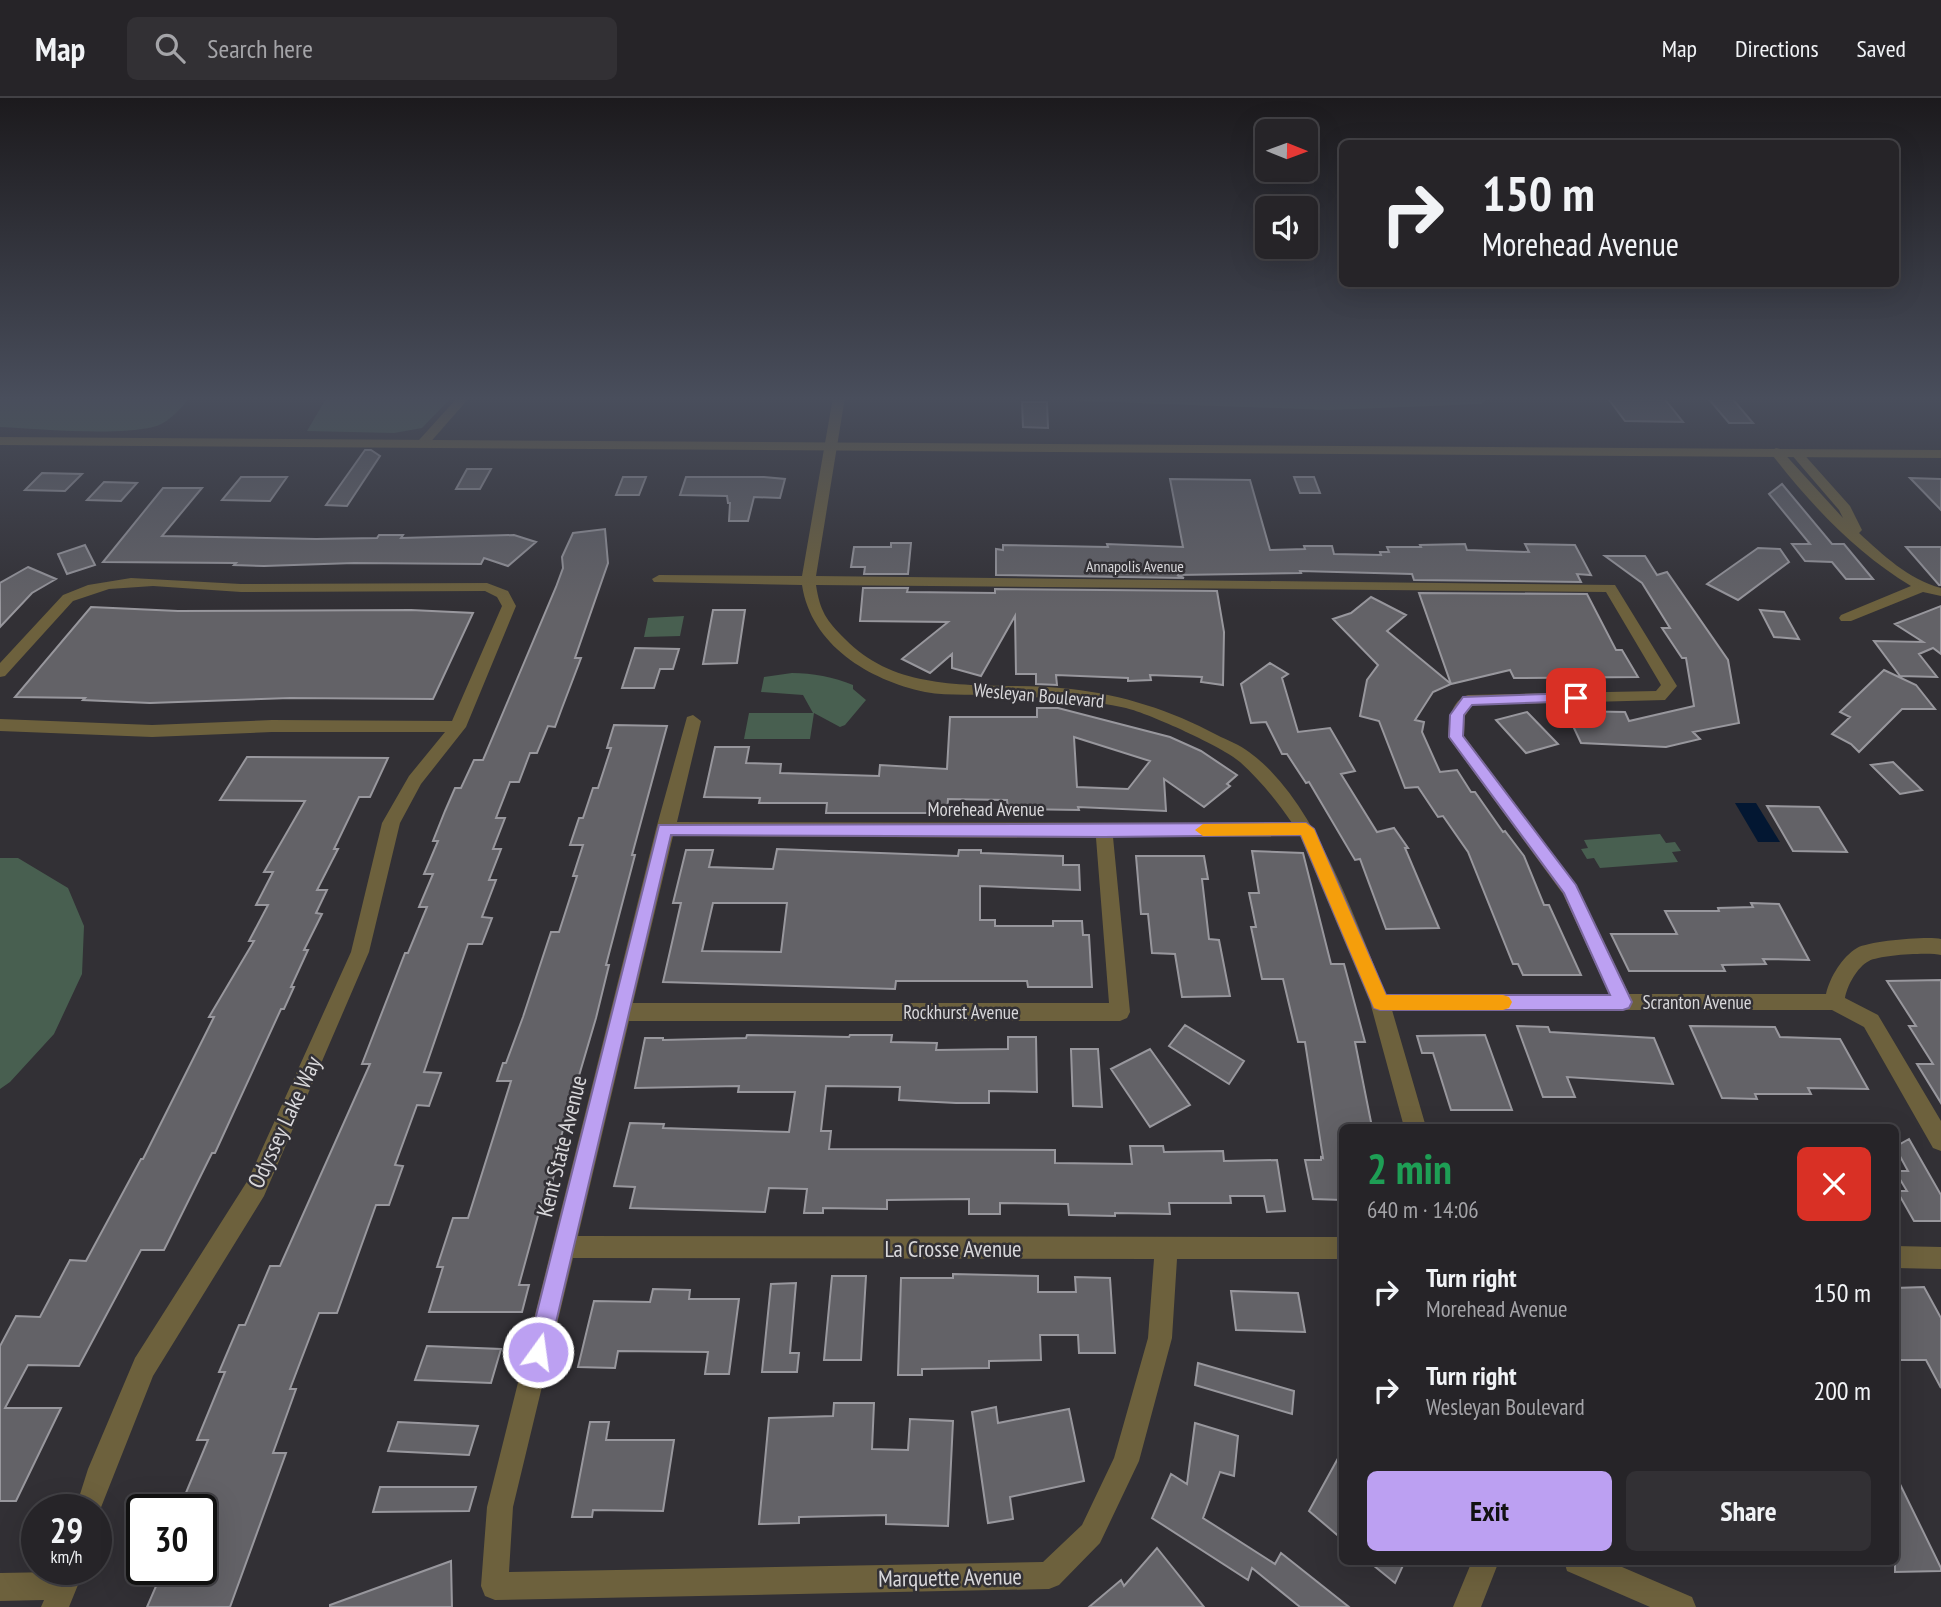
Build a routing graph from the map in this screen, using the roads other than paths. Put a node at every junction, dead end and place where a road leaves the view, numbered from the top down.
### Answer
1 (828, 467) edge
2 (1788, 467) edge
3 (1809, 467) edge
4 (1858, 536) junction
5 (659, 579) dead end
6 (808, 581) junction
7 (1922, 587) junction
8 (1941, 592) edge
9 (1846, 618) dead end
10 (0, 672) edge
11 (693, 721) dead end
12 (0, 724) edge
13 (457, 727) junction
14 (665, 829) junction
15 (1306, 829) junction
16 (1104, 831) junction
17 (1941, 947) edge
18 (1380, 1002) junction
19 (1623, 1002) junction
20 (1834, 1002) junction
21 (621, 1012) junction
22 (1414, 1124) edge
23 (1941, 1141) edge
24 (563, 1247) junction
25 (1339, 1248) edge
26 (1166, 1249) junction
27 (1899, 1257) edge
28 (1941, 1258) edge
29 (93, 1494) edge
30 (1484, 1565) edge
31 (1586, 1565) edge
32 (495, 1586) joint
33 (0, 1587) edge
34 (63, 1588) edge
35 (1467, 1607) edge
36 (1682, 1607) edge

1 - 6 street, Wesleyan Boulevard
2 - 4 street
3 - 4 street
4 - 7 street
5 - 6 street, Annapolis Avenue
6 - 15 street, Wesleyan Boulevard
6 - 19 street, Annapolis Avenue
7 - 8 street
7 - 9 street
10 - 13 street, Odyssey Lake Way
11 - 14 street, Kent State Avenue
12 - 13 street
13 - 29 street, Odyssey Lake Way
14 - 16 street, Morehead Avenue
14 - 21 street, Kent State Avenue
15 - 16 street, Morehead Avenue
15 - 18 street, Wesleyan Boulevard
16 - 21 street, Rockhurst Avenue
17 - 20 street
18 - 19 street, Scranton Avenue
18 - 22 street, Wesleyan Boulevard
19 - 20 street, Scranton Avenue
20 - 23 street
21 - 24 street, Kent State Avenue
24 - 26 street, La Crosse Avenue
24 - 32 street, Kent State Avenue
25 - 26 street, La Crosse Avenue
26 - 32 street, Marquette Avenue
27 - 28 street
30 - 35 street
31 - 36 street
33 - 34 street

